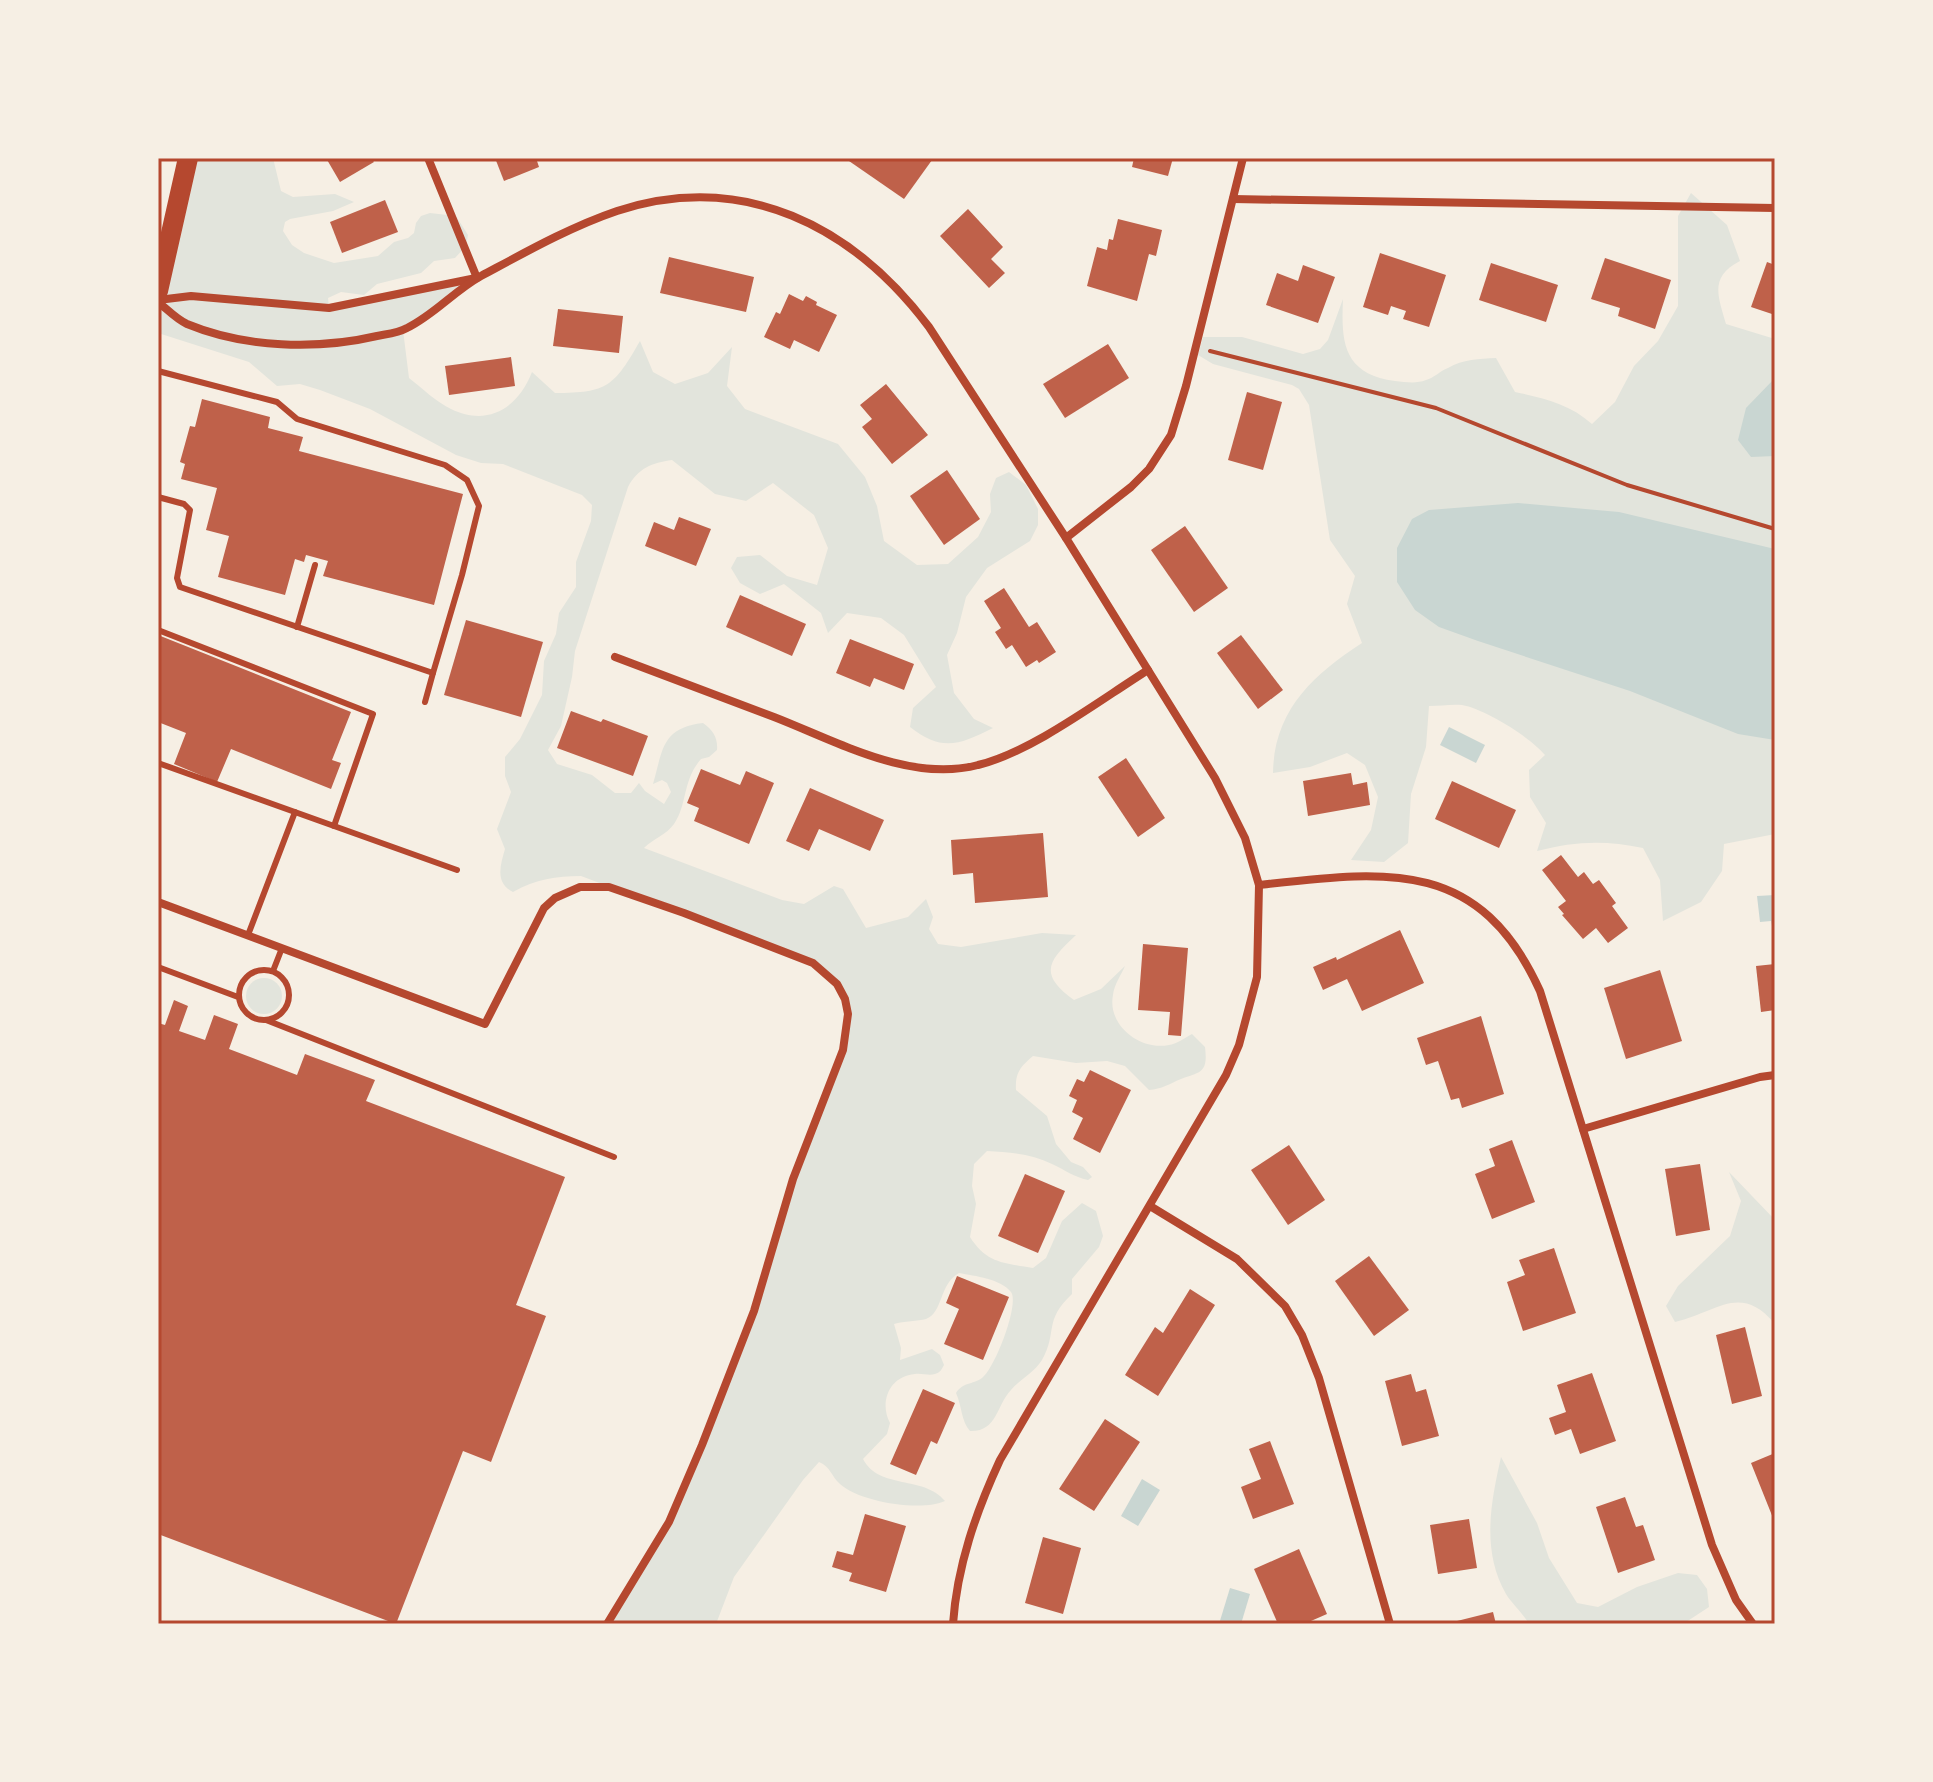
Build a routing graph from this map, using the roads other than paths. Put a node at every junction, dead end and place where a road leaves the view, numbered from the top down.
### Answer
1 (188, 158) edge
2 (428, 158) edge
3 (1243, 158) edge
4 (1233, 199) junction
5 (1775, 208) edge
6 (477, 278) junction
7 (158, 291) edge
8 (158, 301) edge
9 (158, 371) edge
10 (158, 497) edge
11 (1066, 538) junction
12 (315, 565) dead end
13 (297, 627) junction
14 (158, 630) edge
15 (615, 657) dead end
16 (1148, 670) junction
17 (433, 673) junction
18 (425, 702) dead end
19 (160, 764) edge
20 (295, 812) junction
21 (334, 826) junction
22 (457, 870) dead end
23 (1259, 885) junction
24 (158, 902) edge
25 (248, 935) junction
26 (282, 948) junction
27 (158, 967) edge
28 (273, 971) junction
29 (238, 997) junction
30 (266, 1020) junction
31 (1775, 1075) edge
32 (1583, 1129) junction
33 (614, 1157) dead end
34 (1150, 1206) junction
35 (607, 1624) edge
36 (953, 1624) edge
37 (1390, 1624) edge
38 (1753, 1624) edge

1 - 7 main road
2 - 6 street
3 - 4 street
4 - 5 street
4 - 11 street
6 - 8 street
6 - 8 street
6 - 11 street
9 - 17 lane
10 - 13 lane
11 - 16 street
12 - 13 lane
13 - 17 lane
14 - 21 lane
15 - 16 street
16 - 23 street
17 - 18 lane
19 - 20 lane
20 - 21 lane
20 - 25 lane
21 - 22 lane
23 - 32 street
23 - 34 street
24 - 25 street
25 - 26 street
26 - 28 lane
26 - 35 street
27 - 29 lane
28 - 29 lane
28 - 30 lane
29 - 30 lane
30 - 33 lane
31 - 32 street
32 - 38 street
34 - 36 street
34 - 37 street

